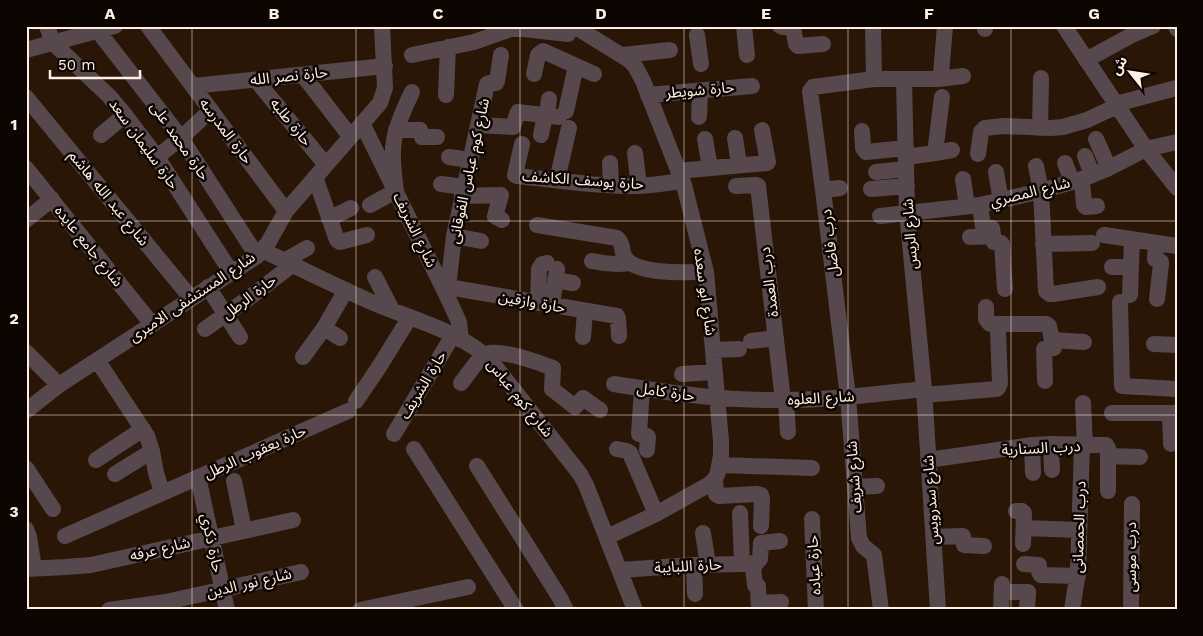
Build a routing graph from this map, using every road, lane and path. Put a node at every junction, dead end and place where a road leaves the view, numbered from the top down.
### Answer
1 (47, 26) edge
2 (115, 26) edge
3 (148, 26) edge
4 (382, 26) edge
5 (744, 26) edge
6 (780, 26) edge
7 (873, 26) edge
8 (945, 26) edge
9 (1064, 26) edge
10 (1153, 26) edge
11 (570, 29) edge
12 (98, 31) junction
13 (702, 32) edge
14 (53, 43) junction
15 (824, 44) dead end
16 (448, 47) junction
17 (26, 50) edge
18 (670, 50) dead end
19 (412, 55) dead end
20 (501, 55) dead end
21 (622, 55) junction
22 (747, 55) dead end
23 (561, 59) junction
24 (1086, 60) junction
25 (701, 64) dead end
26 (385, 66) junction
27 (576, 66) junction
28 (534, 74) dead end
29 (594, 74) dead end
30 (302, 75) junction
31 (963, 76) dead end
32 (1040, 78) dead end
33 (874, 79) junction
34 (904, 79) junction
35 (938, 79) junction
36 (256, 80) junction
37 (193, 86) junction
38 (752, 86) dead end
39 (1176, 88) edge
40 (700, 90) junction
41 (412, 92) dead end
42 (446, 95) dead end
43 (648, 95) junction
44 (26, 97) edge
45 (942, 97) dead end
46 (1117, 105) junction
47 (557, 109) junction
48 (211, 110) junction
49 (125, 115) junction
50 (699, 117) dead end
51 (362, 123) junction
52 (478, 125) junction
53 (1040, 128) junction
54 (396, 130) junction
55 (762, 130) dead end
56 (862, 132) dead end
57 (101, 135) dead end
58 (540, 135) dead end
59 (350, 136) junction
60 (437, 137) dead end
61 (181, 138) junction
62 (735, 138) dead end
63 (705, 139) dead end
64 (1096, 139) dead end
65 (1177, 142) edge
66 (522, 144) dead end
67 (952, 150) dead end
68 (1146, 150) junction
69 (935, 152) junction
70 (635, 154) dead end
71 (978, 154) dead end
72 (1085, 156) dead end
73 (156, 157) junction
74 (449, 157) dead end
75 (906, 158) junction
76 (470, 160) junction
77 (610, 163) dead end
78 (1066, 163) dead end
79 (326, 165) junction
80 (739, 166) junction
81 (1036, 166) dead end
82 (26, 168) edge
83 (710, 168) junction
84 (1109, 168) junction
85 (876, 172) dead end
86 (996, 172) dead end
87 (680, 176) junction
88 (315, 177) junction
89 (1082, 178) junction
90 (963, 179) dead end
91 (557, 180) junction
92 (441, 184) dead end
93 (612, 185) junction
94 (639, 186) junction
95 (736, 186) dead end
96 (907, 186) junction
97 (840, 188) dead end
98 (1177, 188) edge
99 (872, 189) dead end
100 (824, 190) junction
101 (396, 191) junction
102 (1041, 191) junction
103 (463, 192) junction
104 (52, 199) junction
105 (1001, 201) junction
106 (370, 205) dead end
107 (973, 205) junction
108 (1097, 206) dead end
109 (351, 208) dead end
110 (286, 211) junction
111 (907, 212) junction
112 (880, 216) dead end
113 (329, 219) junction
114 (26, 220) edge
115 (502, 220) dead end
116 (537, 225) dead end
117 (367, 235) dead end
118 (454, 236) junction
119 (993, 236) junction
120 (970, 237) dead end
121 (1132, 239) junction
122 (481, 241) dead end
123 (1156, 243) junction
124 (1043, 244) junction
125 (1177, 246) edge
126 (307, 248) dead end
127 (259, 253) junction
128 (592, 261) dead end
129 (288, 263) junction
130 (630, 263) junction
131 (1112, 267) dead end
132 (1131, 267) junction
133 (231, 272) junction
134 (706, 272) junction
135 (375, 277) dead end
136 (573, 283) dead end
137 (1098, 287) dead end
138 (208, 288) junction
139 (1005, 289) dead end
140 (346, 290) junction
141 (448, 291) junction
142 (191, 298) junction
143 (1158, 299) dead end
144 (545, 304) junction
145 (986, 307) dead end
146 (392, 310) junction
147 (585, 311) junction
148 (226, 315) junction
149 (410, 317) junction
150 (152, 324) junction
151 (1002, 324) junction
152 (324, 328) junction
153 (205, 330) dead end
154 (619, 336) dead end
155 (240, 337) dead end
156 (583, 337) dead end
157 (340, 338) dead end
158 (457, 338) junction
159 (776, 338) junction
160 (1053, 340) junction
161 (1084, 342) dead end
162 (1154, 344) dead end
163 (1177, 345) edge
164 (713, 350) junction
165 (26, 352) edge
166 (484, 354) junction
167 (303, 357) dead end
168 (97, 360) junction
169 (715, 372) junction
170 (682, 374) dead end
171 (1044, 381) dead end
172 (461, 383) dead end
173 (614, 384) dead end
174 (59, 385) junction
175 (1177, 388) edge
176 (642, 389) junction
177 (924, 392) junction
178 (848, 397) junction
179 (718, 398) junction
180 (785, 400) junction
181 (1083, 403) dead end
182 (600, 410) dead end
183 (26, 411) edge
184 (1112, 412) dead end
185 (1174, 413) edge
186 (143, 429) junction
187 (788, 432) dead end
188 (394, 434) dead end
189 (1051, 444) junction
190 (1171, 444) dead end
191 (1032, 445) junction
192 (1083, 445) junction
193 (414, 448) dead end
194 (617, 449) dead end
195 (647, 450) dead end
196 (152, 451) junction
197 (1108, 456) junction
198 (1140, 457) dead end
199 (96, 460) dead end
200 (928, 460) junction
201 (477, 466) dead end
202 (26, 468) edge
203 (812, 468) dead end
204 (1052, 470) dead end
205 (717, 472) junction
206 (1033, 473) dead end
207 (115, 474) dead end
208 (198, 477) junction
209 (234, 480) dead end
210 (877, 486) dead end
211 (855, 487) junction
212 (1108, 491) dead end
213 (162, 492) junction
214 (1132, 504) dead end
215 (53, 509) dead end
216 (1016, 511) dead end
217 (656, 514) junction
218 (740, 514) dead end
219 (812, 519) dead end
220 (293, 520) dead end
221 (761, 526) dead end
222 (26, 529) edge
223 (244, 530) junction
224 (1079, 530) junction
225 (703, 533) dead end
226 (64, 536) dead end
227 (211, 537) junction
228 (607, 537) junction
229 (934, 537) junction
230 (780, 541) dead end
231 (984, 546) dead end
232 (749, 563) junction
233 (1024, 564) dead end
234 (701, 565) junction
235 (30, 569) edge
236 (620, 570) junction
237 (301, 572) dead end
238 (1078, 576) junction
239 (468, 588) dead end
240 (222, 589) junction
241 (695, 594) dead end
242 (781, 602) dead end
243 (759, 606) edge
244 (108, 610) edge
245 (227, 610) edge
246 (360, 610) edge
247 (516, 610) edge
248 (566, 610) edge
249 (635, 610) edge
250 (816, 610) edge
251 (881, 610) edge
252 (938, 610) edge
253 (1001, 610) edge
254 (1027, 610) edge
255 (1072, 610) edge
256 (1131, 610) edge

1 - 14 street, حارة سليمان سعد
2 - 12 street
3 - 37 street, حارة المدرسه
4 - 26 street, شارع المستشفى الاميرى
5 - 22 street
6 - 15 street
7 - 33 street
8 - 35 street
9 - 24 street
10 - 24 street
11 - 16 street
11 - 21 street, شارع ابو سعده
11 - 23 street
12 - 14 street
12 - 61 street, حارة محمد على
13 - 25 street
14 - 17 street
14 - 49 street, حارة سليمان سعد
16 - 19 street
16 - 42 street
18 - 21 street
20 - 52 street, شارع كوم عباس الفوقانى
21 - 43 street, شارع ابو سعده
23 - 27 street
23 - 28 street
24 - 46 street
26 - 30 street, حارة نصر الله
26 - 51 street, شارع المستشفى الاميرى
27 - 29 street
27 - 47 street
30 - 36 street, حارة نصر الله
30 - 59 street
31 - 35 street
32 - 53 street
33 - 34 street
33 - 100 street, درب فاضل
34 - 35 street
34 - 75 street, شارع الريس
36 - 37 street, حارة نصر الله
36 - 79 street, حارة طلبه
37 - 48 street, حارة المدرسه
38 - 40 street, حارة شويطر
39 - 46 street
40 - 43 street, حارة شويطر
40 - 50 street
41 - 54 street
43 - 87 street, شارع ابو سعده
44 - 142 street, شارع عبد الله هاشم
45 - 69 street
46 - 53 street
46 - 68 street
47 - 52 street
47 - 58 street
47 - 91 street
48 - 61 street
48 - 110 street, حارة المدرسه
49 - 57 street
49 - 73 street, حارة سليمان سعد
51 - 59 street, شارع المستشفى الاميرى
51 - 101 street, شارع الشريف
52 - 76 street, شارع كوم عباس الفوقانى
53 - 71 street
54 - 60 street
54 - 101 street
55 - 80 street, حارة يوسف الكاشف
56 - 75 street
59 - 79 street, شارع المستشفى الاميرى
61 - 73 street
61 - 127 street, حارة محمد على
62 - 80 street
63 - 83 street
64 - 84 street
65 - 68 street, شارع المصري
66 - 91 street, حارة يوسف الكاشف
67 - 69 street
68 - 84 street, شارع المصري
68 - 98 street
69 - 75 street
70 - 94 street
72 - 89 street
73 - 133 street, حارة سليمان سعد
74 - 76 street
75 - 85 street
75 - 96 street, شارع الريس
76 - 103 street, شارع كوم عباس الفوقانى
77 - 93 street
78 - 89 street
79 - 88 street, شارع المستشفى الاميرى
80 - 83 street, حارة يوسف الكاشف
81 - 102 street
82 - 104 street, شارع جامع عايده
83 - 87 street, حارة يوسف الكاشف
84 - 89 street, شارع المصري
86 - 105 street
87 - 94 street, حارة يوسف الكاشف
87 - 134 street, شارع ابو سعده
88 - 110 street, شارع المستشفى الاميرى
88 - 113 street
89 - 102 street, شارع المصري
89 - 108 street
90 - 107 street
91 - 93 street, حارة يوسف الكاشف
92 - 103 street
93 - 94 street, حارة يوسف الكاشف
95 - 159 street, درب العمدة
96 - 99 street
96 - 111 street, شارع الريس
97 - 100 street
100 - 178 street, درب فاضل
101 - 106 street
101 - 141 street, شارع الشريف
102 - 105 street, شارع المصري
102 - 124 street
103 - 115 street
103 - 118 street, شارع كوم عباس الفوقانى
104 - 114 street
104 - 150 street, شارع جامع عايده
105 - 107 street, شارع المصري
107 - 111 street, شارع المصري
107 - 119 street
109 - 113 street
110 - 127 street, شارع المستشفى الاميرى
111 - 112 street, شارع المصري
111 - 177 street, شارع الريس
113 - 117 street
116 - 130 street
118 - 122 street
118 - 141 street, شارع كوم عباس الفوقانى
119 - 120 street
119 - 139 street
121 - 123 street
121 - 124 street
121 - 132 street
123 - 125 street
123 - 143 street
124 - 137 street
126 - 129 street, حارة الرطل
127 - 129 street, شارع كوم عباس
127 - 133 street, شارع المستشفى الاميرى
128 - 130 street
129 - 140 street, شارع كوم عباس
129 - 148 street, حارة الرطل
130 - 134 street
131 - 132 street
132 - 175 street
133 - 138 street, شارع المستشفى الاميرى
134 - 164 street, شارع ابو سعده
135 - 146 street
136 - 144 street
138 - 142 street, شارع المستشفى الاميرى
138 - 148 street
140 - 146 street, شارع كوم عباس
140 - 152 street
141 - 144 street, حارة وازقين
141 - 158 street, شارع الشريف
142 - 150 street, شارع المستشفى الاميرى
144 - 147 street, حارة وازقين
145 - 151 street
146 - 149 street, شارع كوم عباس
147 - 154 street, حارة وازقين
147 - 156 street
148 - 153 street, حارة الرطل
148 - 155 street
149 - 158 street, شارع كوم عباس
149 - 208 street, حارة يعقوب الرطل
150 - 168 street, شارع المستشفى الاميرى
151 - 160 street
151 - 177 street, شارع العلوه
152 - 157 street
152 - 167 street
158 - 166 street, شارع كوم عباس
158 - 188 street, حارة الشريف
159 - 164 street
159 - 180 street, درب العمدة
160 - 161 street
160 - 171 street
162 - 163 street
164 - 169 street, شارع ابو سعده
165 - 174 street
166 - 172 street
166 - 182 street
166 - 228 street, شارع كوم عباس
168 - 174 street, شارع المستشفى الاميرى
168 - 186 street
169 - 170 street
169 - 179 street, شارع ابو سعده
173 - 176 street, حارة كامل
174 - 183 street, شارع المستشفى الاميرى
176 - 179 street, حارة كامل
176 - 195 street
177 - 178 street, شارع العلوه
177 - 200 street, شارع سدرويس
178 - 180 street, شارع العلوه
178 - 211 street, شارع شريف
179 - 180 street, شارع العلوه
179 - 205 street, شارع ابو سعده
180 - 187 street, درب العمدة
181 - 192 street, درب الحمصانى
184 - 185 street
185 - 190 street
186 - 196 street
186 - 199 street
189 - 191 street, درب السنارية
189 - 192 street, درب السنارية
189 - 204 street
191 - 200 street, درب السنارية
191 - 206 street
192 - 197 street, درب السنارية
192 - 224 street, درب الحمصانى
193 - 247 street
194 - 217 street
196 - 207 street
196 - 213 street
197 - 198 street
197 - 212 street
200 - 229 street, شارع سدرويس
201 - 248 street
202 - 215 street
203 - 205 street
205 - 217 street
205 - 221 street
208 - 213 street, حارة يعقوب الرطل
208 - 227 street, حارة ذكري
209 - 223 street
210 - 211 street
211 - 251 street, شارع شريف
213 - 226 street, حارة يعقوب الرطل
214 - 256 street, درب موسى
216 - 224 street
217 - 228 street
218 - 232 street
219 - 250 street, حارة عياده
220 - 223 street, شارع عرفه
222 - 235 street
223 - 227 street, شارع عرفه
224 - 238 street, درب الحمصانى
225 - 234 street
227 - 235 street, شارع عرفه
227 - 240 street, حارة ذكري
228 - 236 street, شارع كوم عباس
229 - 231 street
229 - 252 street, شارع سدرويس
230 - 232 street
232 - 234 street, حارة اللبايبة
232 - 243 street
233 - 238 street
234 - 236 street, حارة اللبايبة
234 - 241 street
236 - 249 street, شارع كوم عباس
237 - 240 street, شارع نور الدين
238 - 255 street, درب الحمصانى
239 - 246 street
240 - 244 street, شارع نور الدين
240 - 245 street, حارة ذكري
242 - 243 street
253 - 254 street

